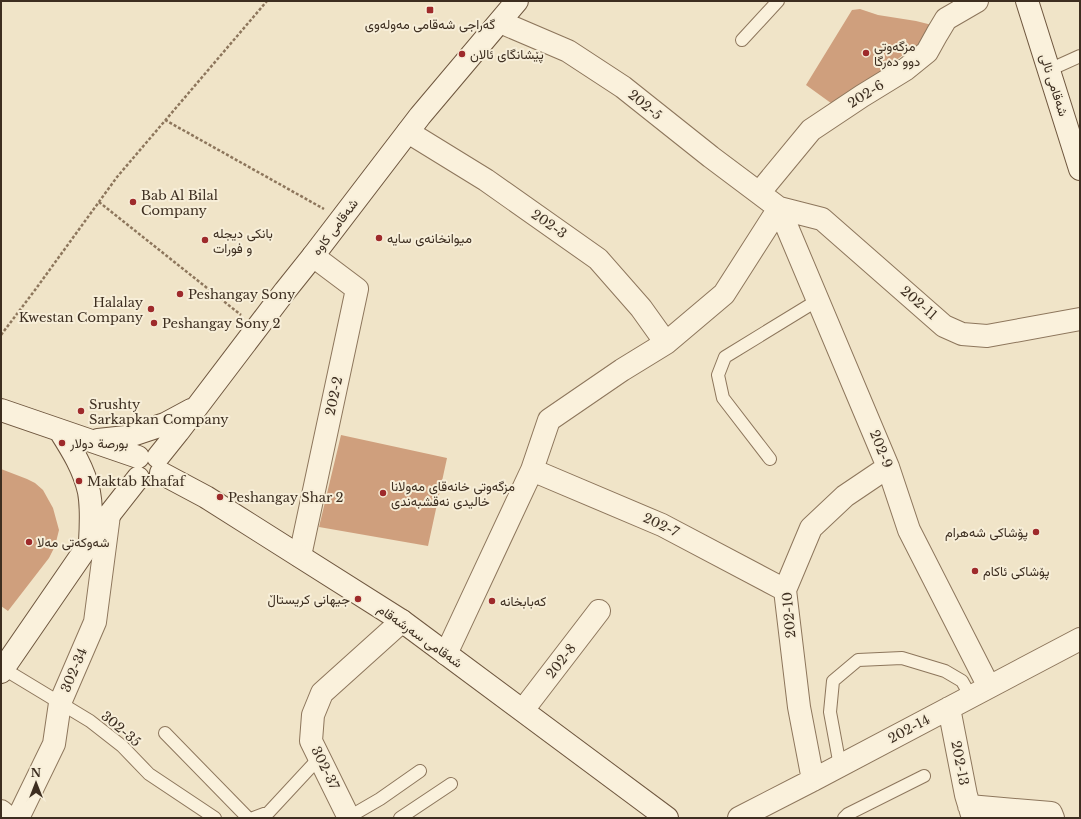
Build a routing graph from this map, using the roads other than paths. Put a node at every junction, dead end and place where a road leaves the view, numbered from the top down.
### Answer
1 (516, 1) edge
2 (778, 1) edge
3 (977, 1) edge
4 (1027, 1) edge
5 (500, 22) junction
6 (742, 40) dead end
7 (1080, 56) edge
8 (1049, 70) junction
9 (408, 132) junction
10 (1078, 154) edge
11 (759, 194) junction
12 (779, 208) junction
13 (313, 256) junction
14 (818, 300) junction
15 (1080, 319) edge
16 (666, 343) junction
17 (198, 407) junction
18 (1, 410) edge
19 (60, 431) junction
20 (88, 440) junction
21 (770, 459) dead end
22 (148, 466) junction
23 (888, 467) junction
24 (532, 470) junction
25 (109, 515) junction
26 (90, 542) junction
27 (300, 556) junction
28 (785, 590) junction
29 (599, 611) dead end
30 (402, 621) junction
31 (1080, 639) edge
32 (446, 654) junction
33 (2, 670) edge
34 (980, 692) junction
35 (60, 703) junction
36 (949, 708) junction
37 (523, 710) junction
38 (165, 733) dead end
39 (320, 757) junction
40 (840, 766) junction
41 (420, 771) dead end
42 (924, 776) dead end
43 (812, 780) junction
44 (451, 784) dead end
45 (1, 811) edge
46 (971, 812) edge
47 (9, 818) edge
48 (18, 818) edge
49 (215, 818) edge
50 (248, 818) edge
51 (253, 818) edge
52 (349, 818) edge
53 (400, 818) edge
54 (667, 818) edge
55 (738, 818) edge
56 (844, 818) edge
57 (1054, 818) edge

1 - 5 street, شەقامی کاوە
2 - 6 lane
3 - 11 street, 202-6
4 - 8 street, شەقامی نالی
5 - 9 street, شەقامی کاوە
5 - 11 street, 202-5
7 - 8 lane
8 - 10 street, شەقامی نالی
9 - 13 street, شەقامی کاوە
9 - 16 street, 202-3
11 - 12 street, 202-5
12 - 14 street, 202-9
12 - 15 street, 202-11
12 - 16 street
13 - 17 street, شەقامی کاوە
13 - 27 street, 202-2
14 - 21 lane
14 - 23 street, 202-9
16 - 24 street
17 - 20 street
17 - 22 street, شەقامی کاوە
18 - 19 street, شەقامی سەرشەقام
19 - 20 street, شەقامی سەرشەقام
19 - 26 street
20 - 22 street, شەقامی سەرشەقام
22 - 25 street, شەقامی کاوە
22 - 27 street, شەقامی سەرشەقام
23 - 28 street, 202-10
23 - 34 street, 202-9
24 - 28 street, 202-7
24 - 32 street
25 - 26 street, شەقامی کاوە
25 - 35 street, 302-34
26 - 33 street, شەقامی کاوە
27 - 30 street, شەقامی سەرشەقام
28 - 43 street, 202-10
29 - 37 street, 202-8
30 - 32 street, شەقامی سەرشەقام
30 - 39 street, 302-37
31 - 34 street, 202-14
32 - 37 street, شەقامی سەرشەقام
33 - 35 lane, 302-35
34 - 36 street, 202-14
34 - 40 lane
35 - 48 street, 302-34
35 - 49 lane, 302-35
36 - 40 street, 202-14
36 - 46 street, 202-13
37 - 54 street, شەقامی سەرشەقام
38 - 50 lane
39 - 51 lane
39 - 52 street, 302-37
40 - 43 street, 202-14
41 - 52 lane
42 - 56 lane
43 - 55 street, 202-14
44 - 53 lane
45 - 47 street
46 - 57 street

